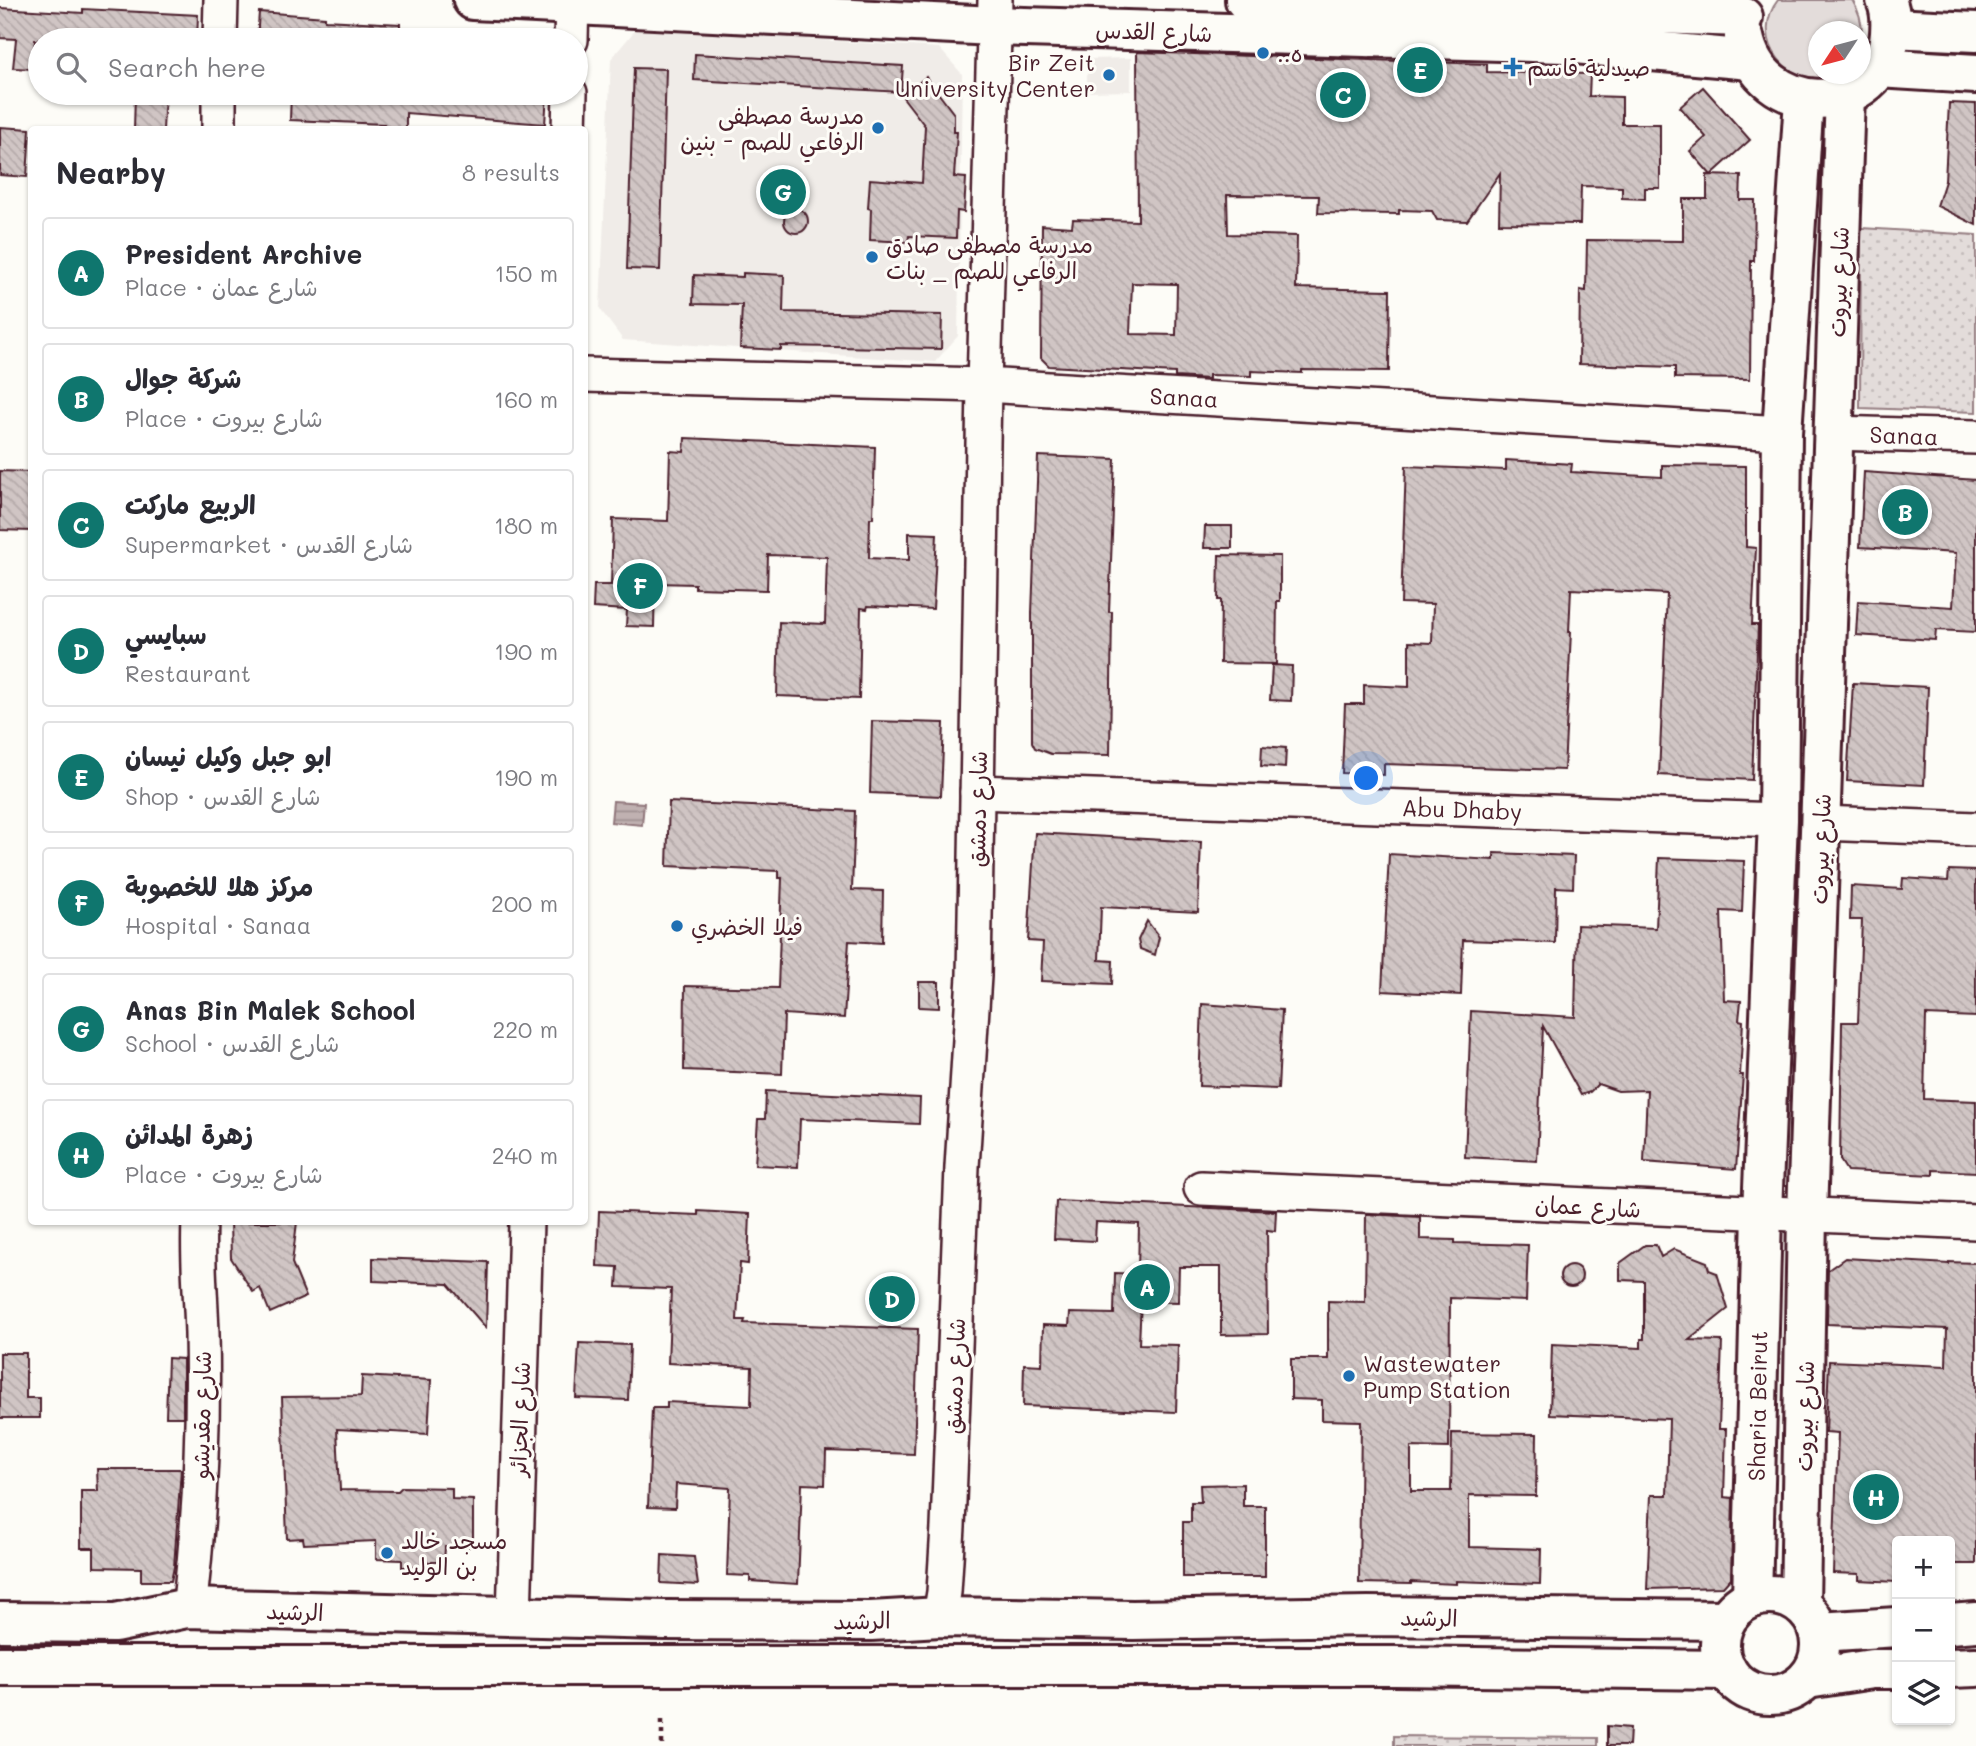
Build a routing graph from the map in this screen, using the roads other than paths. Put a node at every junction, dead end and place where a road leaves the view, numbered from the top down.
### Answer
1 (221, 0) edge
2 (473, 0) edge
3 (1245, 0) edge
4 (1745, 8) edge
5 (995, 13) edge
6 (1889, 14) edge
7 (572, 15) edge
8 (220, 28) edge
9 (1976, 32) edge
10 (1751, 60) junction
11 (1878, 68) junction
12 (1976, 74) edge
13 (1845, 94) junction
14 (1804, 99) junction
15 (219, 105) edge
16 (570, 105) edge
17 (219, 126) edge
18 (569, 126) edge
19 (588, 375) edge
20 (984, 385) junction
21 (1782, 433) junction
22 (1832, 433) junction
23 (1976, 438) edge
24 (977, 792) junction
25 (1778, 820) junction
26 (1821, 823) junction
27 (1976, 829) edge
28 (1201, 1188) dead end
29 (1762, 1213) junction
30 (1807, 1215) junction
31 (1976, 1222) edge
32 (199, 1225) edge
33 (526, 1225) edge
34 (187, 1608) junction
35 (1739, 1609) junction
36 (514, 1616) junction
37 (940, 1617) junction
38 (1810, 1618) junction
39 (0, 1622) edge
40 (1976, 1622) edge
41 (1955, 1624) edge
42 (1892, 1626) edge
43 (0, 1666) edge
44 (1976, 1667) edge
45 (1955, 1668) edge
46 (1892, 1669) edge
47 (1727, 1670) junction
48 (1807, 1679) junction

1 - 8 street
2 - 7 main road, شارع القدس
3 - 4 main road
4 - 10 main road
5 - 7 main road, شارع القدس
5 - 10 main road, شارع القدس
5 - 20 street, شارع دمشق
6 - 9 main road
6 - 11 main road
10 - 14 main road
11 - 12 main road
11 - 13 main road
13 - 14 main road
13 - 22 main road, شارع بيروت
14 - 21 main road, شارع بيروت
15 - 17 street
16 - 18 street
19 - 20 street, Sanaa
20 - 21 street, Sanaa
20 - 24 street, شارع دمشق
21 - 25 main road, شارع بيروت
22 - 23 street, Sanaa
22 - 26 main road, شارع بيروت
24 - 25 street, Abu Dhaby
24 - 37 street, شارع دمشق
25 - 29 main road, شارع بيروت
26 - 27 street
26 - 30 main road, شارع بيروت
28 - 29 street, شارع عمان
29 - 30 street, شارع عمان
29 - 35 main road, Sharia Beirut
30 - 31 street, شارع عمان
30 - 38 main road, شارع بيروت
32 - 34 street, شارع مقديشو
33 - 36 street, شارع الجزائر
34 - 36 main road, الرشيد
34 - 39 main road, الرشيد
35 - 37 main road, الرشيد
35 - 38 main road
35 - 47 main road
36 - 37 main road, الرشيد
38 - 42 main road
38 - 48 main road
40 - 41 main road
43 - 47 main road, الرشيد
44 - 45 main road
46 - 48 main road
47 - 48 main road

